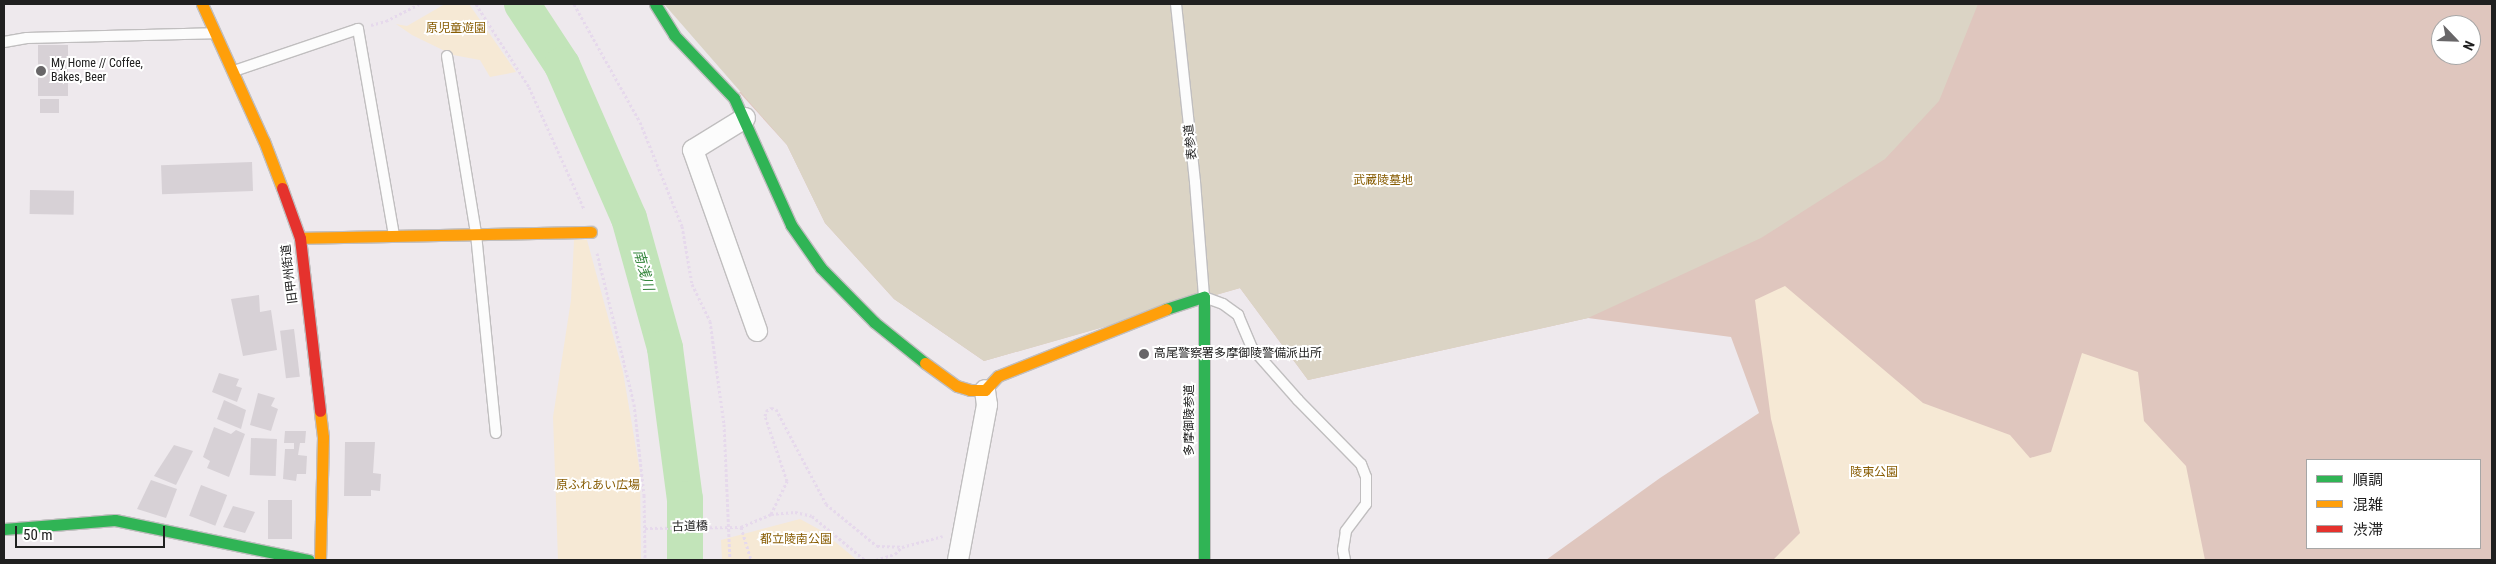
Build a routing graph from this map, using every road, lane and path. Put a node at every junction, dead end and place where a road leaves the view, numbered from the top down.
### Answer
1 (202, 4) edge
2 (419, 4) edge
3 (476, 4) edge
4 (574, 4) edge
5 (655, 4) edge
6 (1176, 4) edge
7 (358, 29) junction
8 (214, 33) junction
9 (4, 42) edge
10 (446, 56) dead end
11 (234, 71) junction
12 (745, 118) junction
13 (591, 232) junction
14 (476, 234) junction
15 (394, 236) junction
16 (300, 238) junction
17 (1202, 280) joint
18 (1204, 297) junction
19 (757, 331) dead end
20 (985, 390) junction
21 (496, 432) dead end
22 (771, 514) junction
23 (728, 527) junction
24 (741, 527) junction
25 (645, 528) junction
26 (4, 529) edge
27 (963, 533) junction
28 (902, 547) junction
29 (309, 560) edge
30 (320, 560) edge
31 (645, 560) edge
32 (730, 560) edge
33 (751, 560) edge
34 (865, 560) edge
35 (876, 560) edge
36 (958, 560) edge
37 (1204, 560) edge
38 (1345, 560) edge

1 - 8 street, 旧甲州街道
2 - 7 path
3 - 13 path
4 - 23 path
5 - 12 street
6 - 17 lane, 表参道
7 - 11 lane
7 - 15 lane
8 - 9 lane
8 - 11 street, 旧甲州街道
10 - 14 lane
11 - 16 street, 旧甲州街道
12 - 19 street
12 - 20 street
13 - 14 street
13 - 25 path
14 - 15 street
14 - 21 lane
15 - 16 street
16 - 30 street, 旧甲州街道
17 - 18 lane, 多摩御陵参道
18 - 20 street
18 - 37 street, 多摩御陵参道
18 - 38 lane
20 - 27 street
22 - 24 path
22 - 28 path
22 - 34 path
23 - 24 path, 古道橋
23 - 25 path, 古道橋
23 - 32 path
24 - 33 path
25 - 31 path
26 - 29 street
27 - 28 path
27 - 36 street
28 - 35 path

